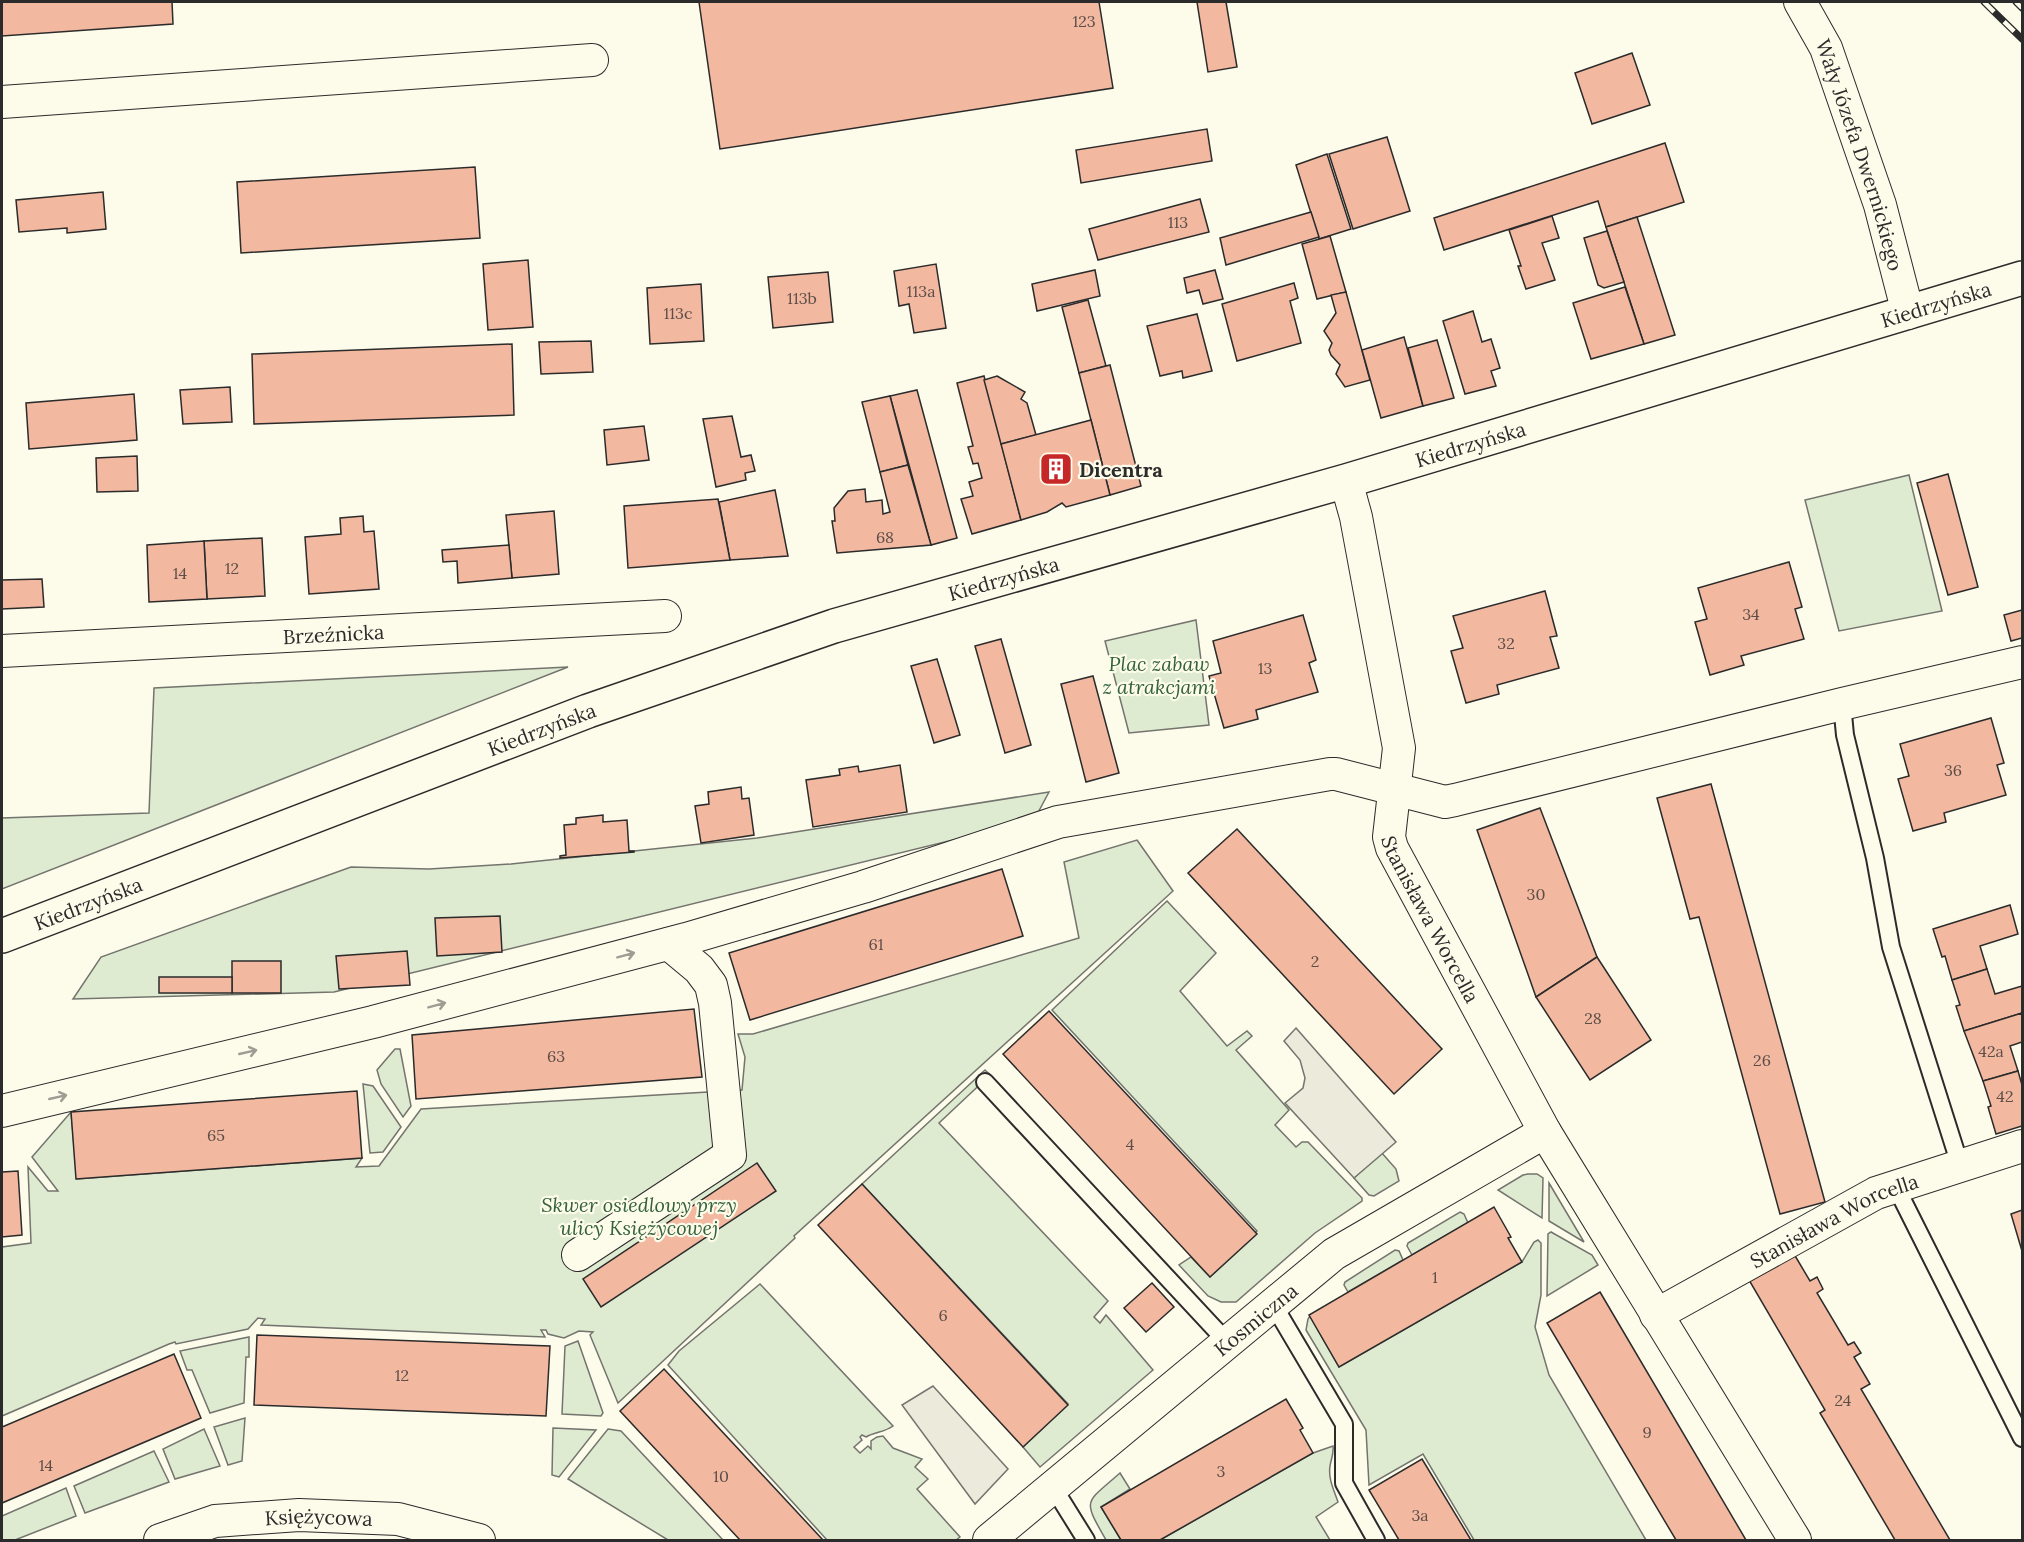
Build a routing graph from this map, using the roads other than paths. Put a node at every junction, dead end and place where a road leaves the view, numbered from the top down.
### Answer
1 (1800, 2) edge
2 (592, 60) dead end
3 (2, 102) edge
4 (2022, 278) edge
5 (1908, 313) junction
6 (1346, 481) junction
7 (665, 616) dead end
8 (2, 651) edge
9 (2022, 662) edge
10 (1842, 704) junction
11 (1395, 789) junction
12 (2, 936) edge
13 (669, 944) junction
14 (985, 1082) dead end
15 (2, 1111) edge
16 (1545, 1132) junction
17 (2022, 1146) edge
18 (1960, 1165) junction
19 (1896, 1187) junction
20 (578, 1255) dead end
21 (1273, 1304) junction
22 (1656, 1315) junction
23 (1227, 1342) junction
24 (2022, 1438) edge
25 (1053, 1487) junction
26 (160, 1540) edge
27 (479, 1540) edge
28 (989, 1540) edge
29 (1086, 1540) edge
30 (1376, 1540) edge
31 (1795, 1540) edge

1 - 5 street, Wały Józefa Dwernickiego
2 - 3 street
4 - 5 street, Kiedrzyńska
5 - 6 street, Kiedrzyńska
6 - 11 street, Stanisława Worcella
6 - 12 street, Kiedrzyńska
7 - 8 street, Brzeźnicka
9 - 10 street
10 - 11 street
10 - 18 lane
11 - 13 street
11 - 16 street, Stanisława Worcella
15 -> 13 street
13 - 20 street
14 - 23 lane
16 - 21 street, Kosmiczna
16 - 22 street, Stanisława Worcella
17 - 18 street, Stanisława Worcella
18 - 19 street, Stanisława Worcella
19 - 22 street, Stanisława Worcella
19 - 24 lane
21 - 23 street, Kosmiczna
21 - 30 lane
22 - 31 street, Stanisława Worcella
23 - 25 street, Kosmiczna
25 - 28 street, Kosmiczna
25 - 29 lane
26 - 27 street, Księżycowa

